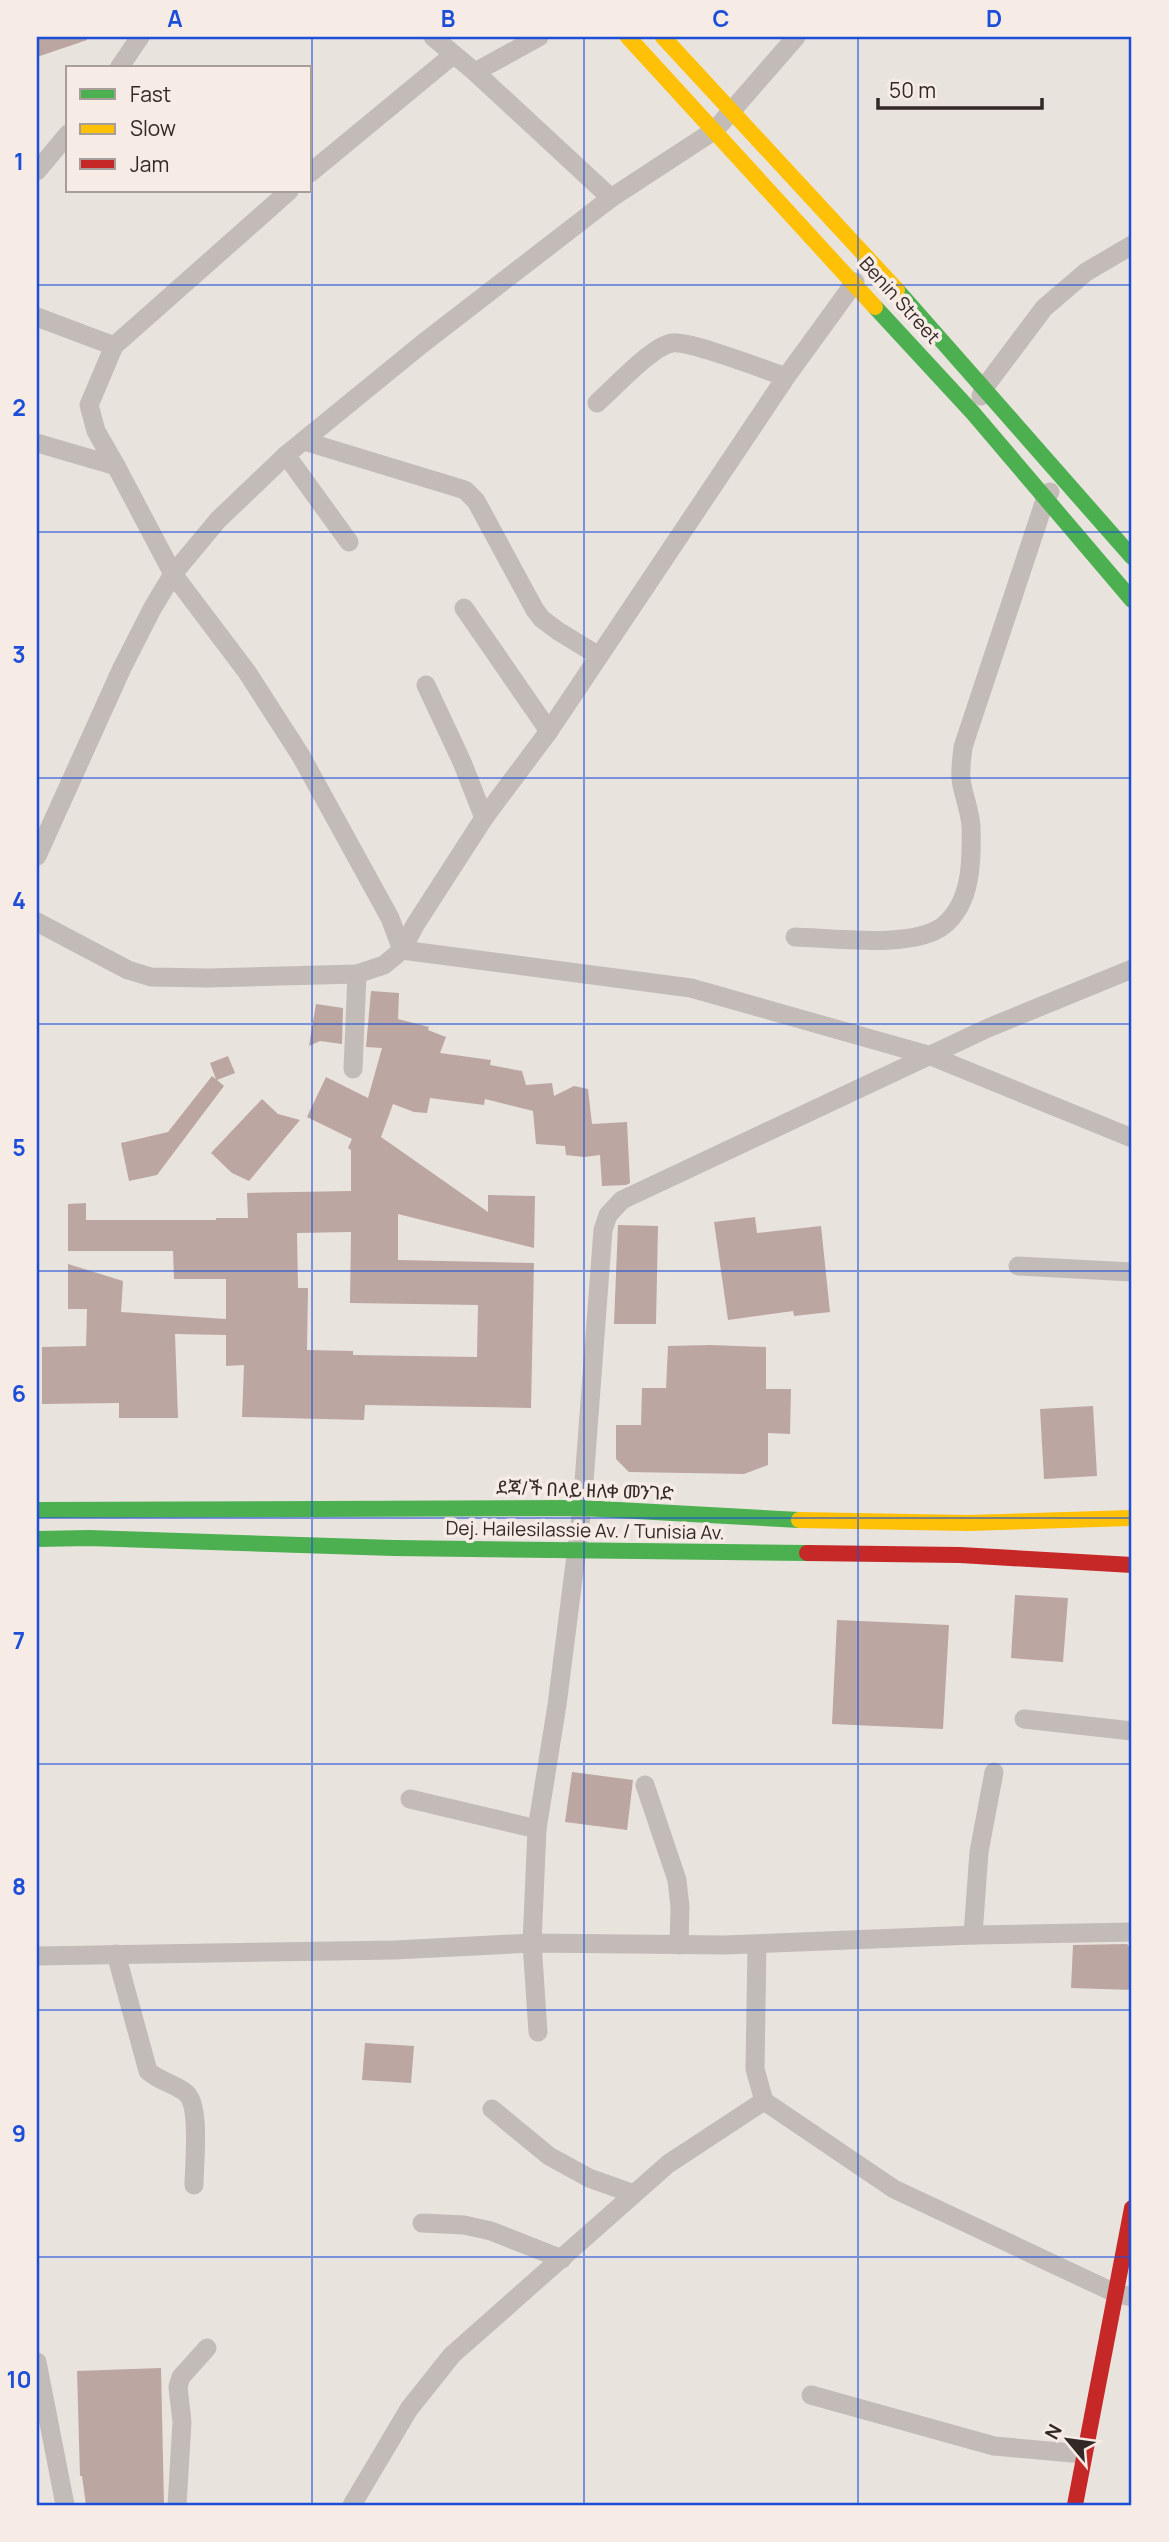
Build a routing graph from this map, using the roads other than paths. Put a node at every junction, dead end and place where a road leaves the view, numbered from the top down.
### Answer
1 (140, 37) edge
2 (433, 37) edge
3 (539, 37) edge
4 (628, 37) edge
5 (663, 37) edge
6 (796, 37) edge
7 (453, 55) junction
8 (120, 66) edge
9 (475, 72) junction
10 (732, 110) junction
11 (715, 130) junction
12 (66, 136) edge
13 (37, 171) edge
14 (312, 171) edge
15 (288, 192) edge
16 (611, 198) junction
17 (1132, 245) edge
18 (855, 282) junction
19 (37, 317) edge
20 (114, 346) junction
21 (786, 377) junction
22 (984, 388) junction
23 (597, 403) dead end
24 (973, 413) junction
25 (303, 441) junction
26 (37, 443) edge
27 (286, 455) junction
28 (116, 466) junction
29 (1062, 477) junction
30 (1046, 497) junction
31 (349, 542) dead end
32 (1132, 557) edge
33 (173, 574) junction
34 (1132, 600) edge
35 (464, 608) dead end
36 (599, 656) junction
37 (426, 685) dead end
38 (549, 731) junction
39 (484, 818) junction
40 (37, 856) edge
41 (37, 922) edge
42 (795, 936) dead end
43 (402, 950) junction
44 (1132, 969) edge
45 (357, 974) junction
46 (932, 1056) junction
47 (353, 1069) dead end
48 (1132, 1138) edge
49 (1018, 1266) dead end
50 (1132, 1272) edge
51 (582, 1508) junction
52 (37, 1510) edge
53 (1132, 1518) edge
54 (37, 1539) edge
55 (575, 1550) junction
56 (1132, 1565) edge
57 (1024, 1719) dead end
58 (1132, 1731) edge
59 (994, 1772) dead end
60 (645, 1785) dead end
61 (410, 1799) dead end
62 (537, 1829) junction
63 (1132, 1932) edge
64 (973, 1935) junction
65 (532, 1943) junction
66 (757, 1944) junction
67 (679, 1945) junction
68 (116, 1954) junction
69 (37, 1956) edge
70 (538, 2032) dead end
71 (764, 2101) junction
72 (492, 2109) dead end
73 (194, 2185) dead end
74 (634, 2194) junction
75 (1132, 2208) edge
76 (422, 2223) dead end
77 (562, 2259) junction
78 (1124, 2295) edge
79 (206, 2348) dead end
80 (37, 2362) edge
81 (811, 2395) dead end
82 (1083, 2454) junction
83 (65, 2505) edge
84 (177, 2505) edge
85 (352, 2505) edge
86 (1074, 2505) edge

1 - 8 street
2 - 7 street
3 - 9 street
4 - 11 main road, Benin Street
5 - 10 main road, Benin Street
6 - 10 street
7 - 9 street
7 - 14 street
9 - 16 street
10 - 11 street
10 - 22 main road, Benin Street
11 - 16 street
11 - 18 main road, Benin Street
12 - 13 street
15 - 20 street
16 - 25 street
17 - 22 street
18 - 21 street
18 - 24 main road, Benin Street
19 - 20 street
20 - 28 street
21 - 23 street
21 - 36 street
22 - 24 street
22 - 29 main road, Benin Street
24 - 30 main road, Benin Street
25 - 27 street
25 - 36 street
26 - 28 street
27 - 31 street
27 - 33 street
28 - 33 street
29 - 30 street
29 - 32 main road, Benin Street
30 - 34 main road, Benin Street
30 - 42 street
33 - 40 street
33 - 43 street
35 - 38 street
36 - 38 street
37 - 39 street
38 - 39 street
39 - 43 street
41 - 45 street
43 - 45 street
43 - 46 street
44 - 46 street
45 - 47 street
46 - 48 street
46 - 51 street
49 - 50 street
51 - 52 main road, ደጃ/ች በላይ ዘለቀ መንገድ
51 - 53 main road, ደጃ/ች በላይ ዘለቀ መንገድ
51 - 55 street
54 - 55 main road, Dej. Hailesilassie Av. / Tunisia Av.
55 - 56 main road, Dej. Hailesilassie Av. / Tunisia Av.
55 - 62 street
57 - 58 street
59 - 64 street
60 - 67 street
61 - 62 street
62 - 65 street
63 - 64 street
64 - 66 street
65 - 67 street
65 - 68 street
65 - 70 street
66 - 67 street
66 - 71 street
68 - 69 street
68 - 73 street
71 - 74 street
71 - 78 street
72 - 74 street
74 - 77 street
75 - 78 main road
76 - 77 street
77 - 85 street
78 - 82 main road
79 - 84 street
80 - 83 street
81 - 82 street
82 - 86 main road

